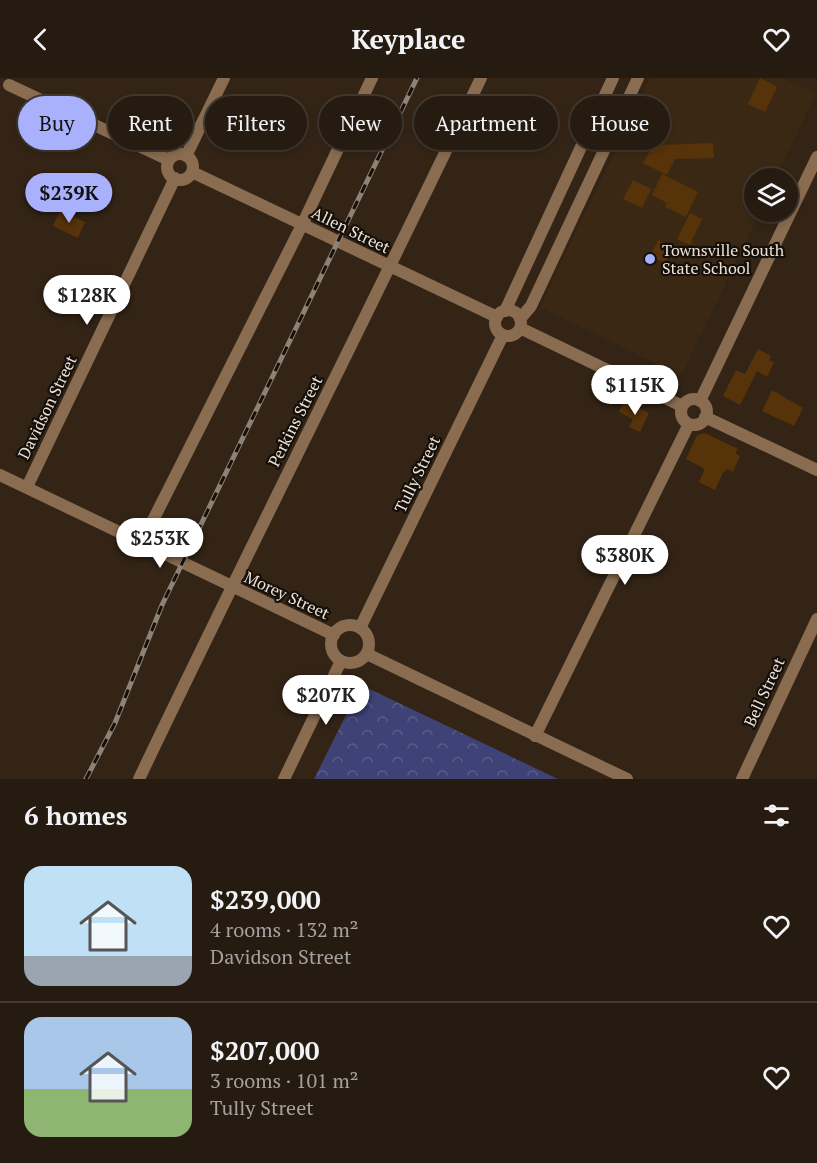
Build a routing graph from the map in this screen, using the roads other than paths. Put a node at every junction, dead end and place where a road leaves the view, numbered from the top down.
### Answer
1 (224, 78) edge
2 (372, 78) edge
3 (481, 78) edge
4 (613, 78) edge
5 (638, 78) edge
6 (7, 84) edge
7 (186, 156) junction
8 (817, 157) edge
9 (169, 160) junction
10 (192, 172) junction
11 (175, 178) junction
12 (302, 225) junction
13 (391, 267) junction
14 (501, 314) junction
15 (520, 323) junction
16 (503, 335) junction
17 (700, 401) junction
18 (682, 406) junction
19 (705, 417) junction
20 (688, 424) junction
21 (817, 470) edge
22 (0, 475) edge
23 (27, 487) junction
24 (141, 544) junction
25 (231, 586) junction
26 (817, 619) edge
27 (360, 628) junction
28 (334, 635) junction
29 (367, 654) junction
30 (341, 661) junction
31 (535, 736) junction
32 (139, 779) edge
33 (285, 779) edge
34 (627, 779) edge
35 (742, 779) edge

1 - 7 street
2 - 12 street
3 - 13 street, Perkins Street
4 - 14 street
5 - 15 street
6 - 9 street
7 - 9 street
7 - 10 street
8 - 17 street
9 - 11 street
10 - 11 street
10 - 12 street, Allen Street
11 - 23 street, Davidson Street
12 - 13 street, Allen Street
12 - 24 street
13 - 14 street, Allen Street
13 - 25 street, Perkins Street
14 - 15 street
14 - 16 street
15 - 16 street
15 - 18 street
16 - 27 street, Tully Street
17 - 18 street
17 - 19 street
18 - 20 street
19 - 20 street
19 - 21 street
20 - 31 street
22 - 23 street, Morey Street
23 - 24 street, Morey Street
24 - 25 street, Morey Street
25 - 28 street, Morey Street
25 - 32 street, Perkins Street
26 - 35 street, Bell Street
27 - 28 street
27 - 29 street
28 - 30 street
29 - 30 street
29 - 31 street
30 - 33 street
31 - 34 street

